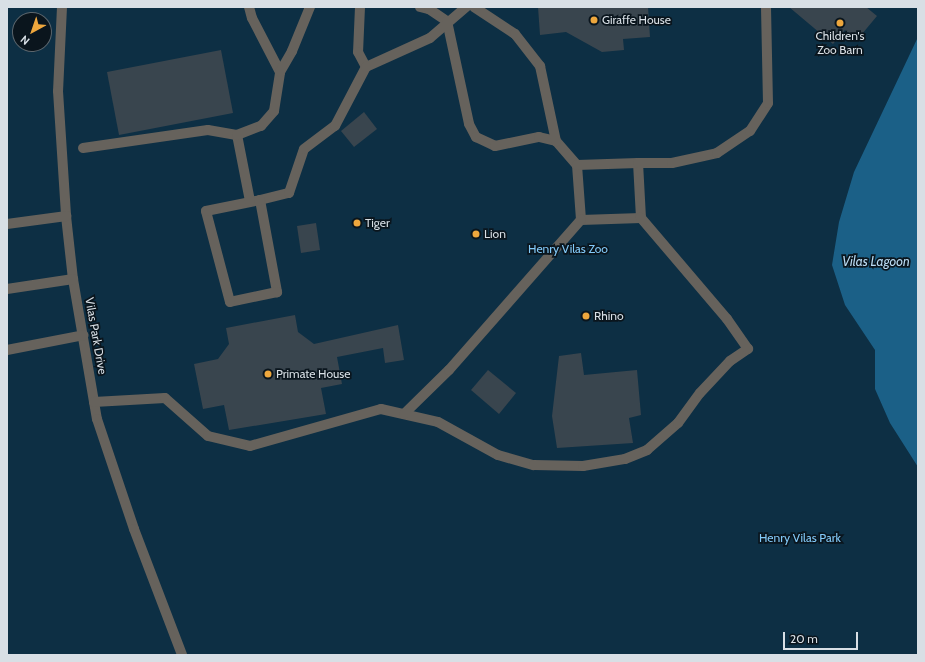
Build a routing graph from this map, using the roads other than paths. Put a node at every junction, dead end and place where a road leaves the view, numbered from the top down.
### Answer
1 (62, 7) edge
2 (249, 7) edge
3 (310, 7) edge
4 (360, 7) edge
5 (420, 7) edge
6 (466, 7) edge
7 (474, 7) edge
8 (766, 7) edge
9 (447, 22) junction
10 (366, 67) junction
11 (280, 72) junction
12 (237, 135) junction
13 (556, 141) junction
14 (83, 148) dead end
15 (638, 163) junction
16 (577, 165) junction
17 (255, 200) junction
18 (66, 216) junction
19 (641, 218) junction
20 (581, 220) junction
21 (7, 224) edge
22 (73, 278) junction
23 (7, 289) edge
24 (84, 335) junction
25 (7, 350) edge
26 (94, 402) junction
27 (404, 414) junction
28 (182, 655) edge

1 - 18 street, Vilas Park Drive
2 - 11 street
3 - 11 street
4 - 10 street
5 - 9 street
6 - 9 street
7 - 13 street
8 - 15 street
9 - 10 street
9 - 13 street
10 - 17 street
11 - 12 street
12 - 14 street
12 - 17 street
13 - 16 street
15 - 16 street
15 - 19 street
16 - 20 street
17 - 17 street
18 - 21 street
18 - 22 street, Vilas Park Drive
19 - 20 street
19 - 27 street
20 - 27 street
22 - 23 street
22 - 24 street, Vilas Park Drive
24 - 25 street
24 - 26 street, Vilas Park Drive
26 - 27 street
26 - 28 street, Vilas Park Drive

